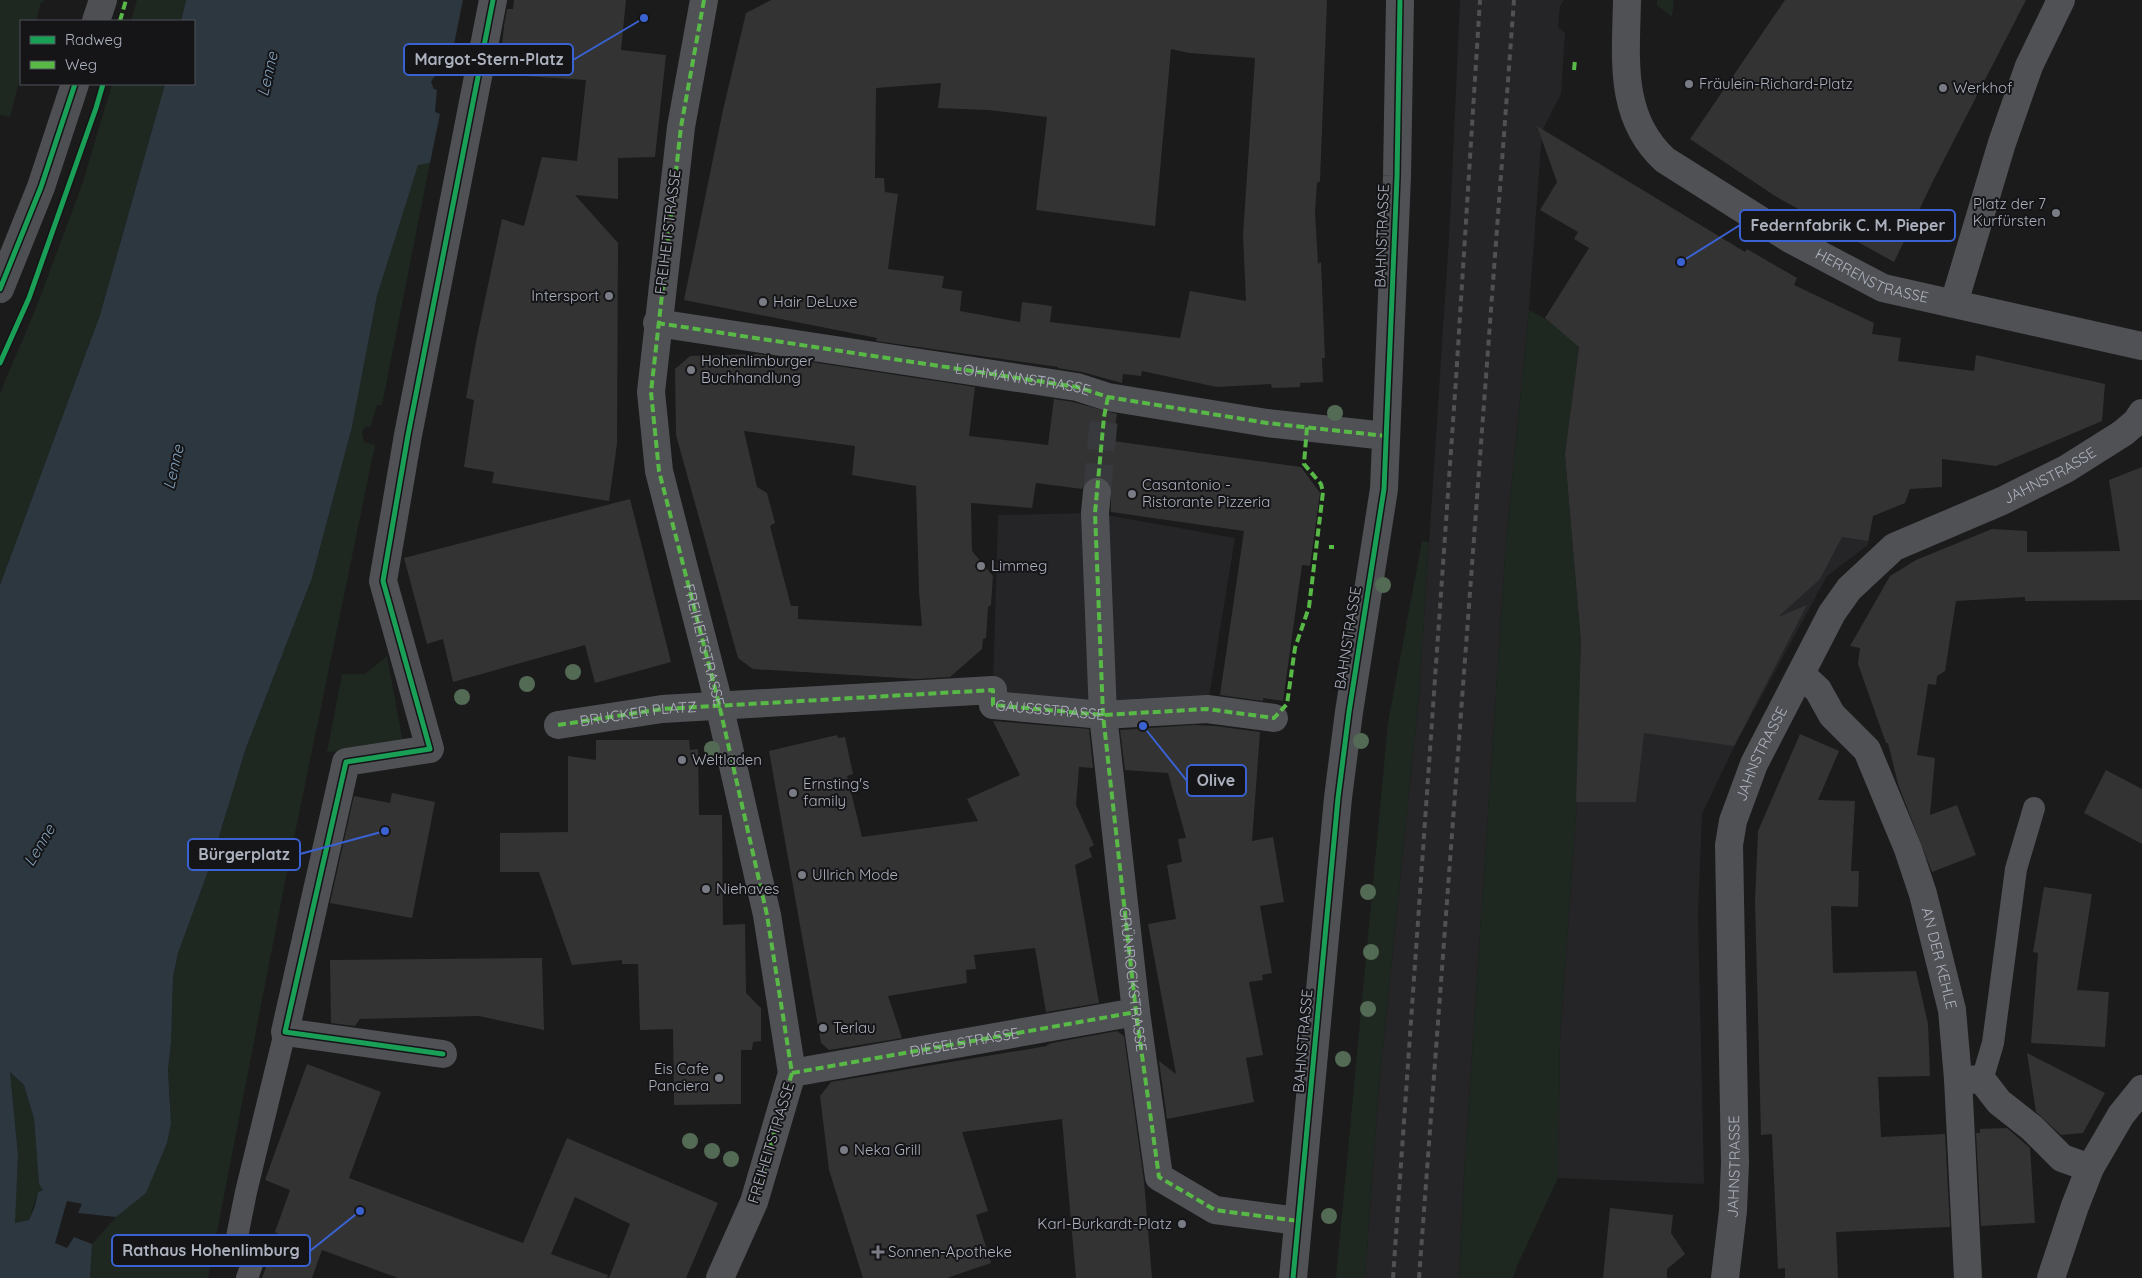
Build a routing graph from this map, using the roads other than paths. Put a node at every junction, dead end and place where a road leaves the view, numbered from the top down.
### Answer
1 (103, 0) edge
2 (493, 0) edge
3 (704, 0) edge
4 (1400, 0) edge
5 (1627, 0) edge
6 (2060, 0) edge
7 (96, 20) edge
8 (75, 85) edge
9 (0, 289) edge
10 (1954, 303) junction
11 (657, 323) junction
12 (2142, 346) edge
13 (2142, 413) edge
14 (1386, 436) junction
15 (1097, 492) tunnel mouth
16 (1802, 675) junction
17 (720, 704) junction
18 (1103, 715) junction
19 (1274, 718) dead end
20 (558, 725) dead end
21 (2034, 808) dead end
22 (1136, 1012) junction
23 (285, 1032) junction
24 (443, 1054) dead end
25 (792, 1073) junction
26 (1970, 1079) junction
27 (2142, 1089) edge
28 (2090, 1168) junction
29 (1298, 1221) junction
30 (246, 1278) edge
31 (720, 1278) edge
32 (1293, 1278) edge
33 (1725, 1278) edge
34 (1968, 1278) edge
35 (2051, 1278) edge

1 - 7 street
2 - 23 street
3 - 11 street, FREIHEITSTRASSE
4 - 14 street, BAHNSTRASSE
5 - 10 street, HERRENSTRASSE
6 - 10 street
8 - 9 street
10 - 12 street, HERRENSTRASSE
11 - 14 street, LOHMANNSTRASSE
11 - 17 street, FREIHEITSTRASSE
13 - 16 street, JAHNSTRASSE
14 - 29 street, BAHNSTRASSE
15 - 18 street, GRÜNROCKSTRASSE
16 - 26 street, AN DER KEHLE
16 - 33 street, JAHNSTRASSE
17 - 18 street, GAUSSSTRASSE
17 - 20 street, BRUCKER PLATZ
17 - 25 street, FREIHEITSTRASSE
18 - 19 street, GAUSSSTRASSE
18 - 22 street, GRÜNROCKSTRASSE
21 - 26 lane
22 - 25 street, DIESELSTRASSE
22 - 29 street, GRÜNROCKSTRASSE
23 - 24 street
23 - 30 lane
25 - 31 street, FREIHEITSTRASSE
26 - 28 street
26 - 34 street, AN DER KEHLE
27 - 28 street
28 - 35 street
29 - 32 street, BAHNSTRASSE

